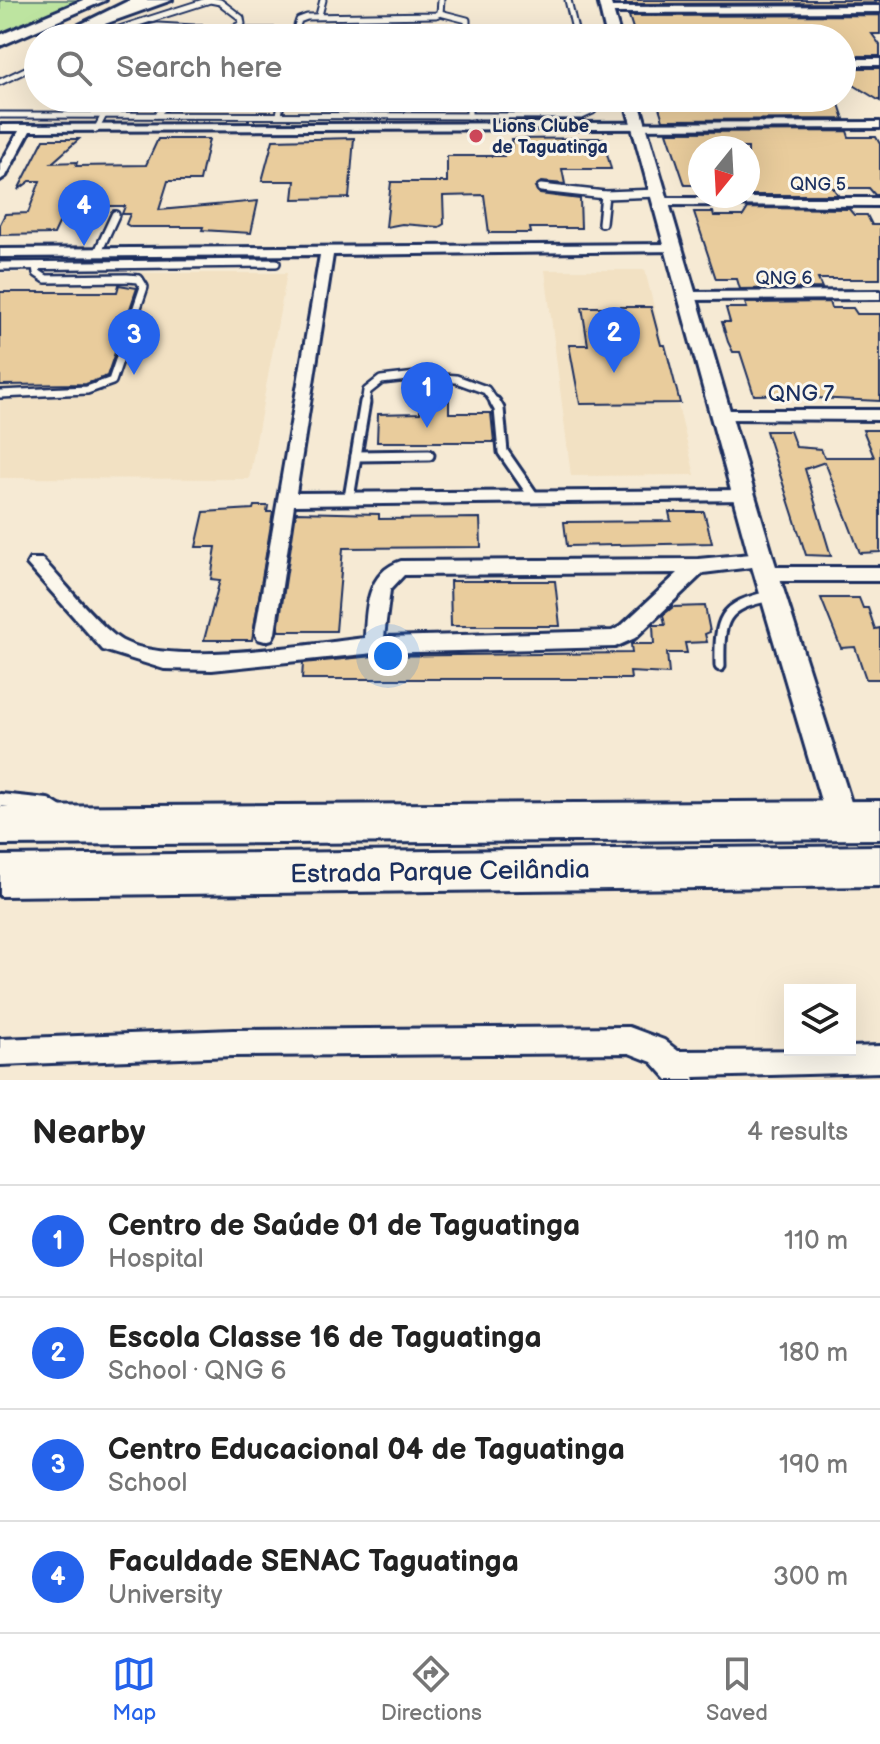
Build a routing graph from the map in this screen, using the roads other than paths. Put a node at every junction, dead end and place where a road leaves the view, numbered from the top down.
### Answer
1 (98, 0) edge
2 (144, 0) edge
3 (165, 0) edge
4 (323, 0) edge
5 (441, 0) edge
6 (568, 0) edge
7 (605, 5) edge
8 (880, 9) edge
9 (440, 13) junction
10 (319, 15) junction
11 (131, 23) junction
12 (41, 24) edge
13 (104, 24) edge
14 (108, 24) edge
15 (126, 24) edge
16 (134, 24) edge
17 (242, 24) edge
18 (298, 24) edge
19 (467, 24) edge
20 (574, 24) edge
21 (24, 31) edge
22 (0, 41) edge
23 (24, 52) edge
24 (0, 62) edge
25 (856, 62) edge
26 (880, 62) edge
27 (24, 71) edge
28 (0, 82) edge
29 (109, 112) edge
30 (159, 112) edge
31 (252, 112) edge
32 (280, 112) edge
33 (469, 112) edge
34 (591, 112) edge
35 (635, 112) edge
36 (0, 115) edge
37 (104, 115) junction
38 (156, 115) junction
39 (251, 115) junction
40 (279, 115) junction
41 (469, 116) junction
42 (880, 125) edge
43 (639, 126) junction
44 (0, 128) edge
45 (26, 129) junction
46 (96, 130) junction
47 (0, 176) edge
48 (541, 188) dead end
49 (605, 195) junction
50 (660, 198) junction
51 (880, 202) edge
52 (115, 215) dead end
53 (602, 223) dead end
54 (674, 248) junction
55 (327, 251) junction
56 (98, 252) junction
57 (0, 253) edge
58 (276, 263) dead end
59 (0, 266) edge
60 (36, 266) junction
61 (880, 295) edge
62 (688, 296) junction
63 (0, 394) edge
64 (721, 415) junction
65 (880, 415) edge
66 (429, 455) dead end
67 (356, 456) junction
68 (744, 496) junction
69 (534, 497) junction
70 (349, 498) junction
71 (287, 499) junction
72 (36, 564) dead end
73 (698, 566) junction
74 (880, 574) edge
75 (767, 576) junction
76 (265, 633) dead end
77 (374, 645) junction
78 (720, 666) dead end
79 (0, 800) edge
80 (861, 820) edge
81 (0, 826) edge
82 (81, 827) junction
83 (880, 866) edge
84 (0, 876) edge
85 (0, 1052) edge
86 (880, 1059) edge
87 (678, 1072) edge

1 - 12 highway
2 - 13 highway
3 - 14 main road
4 - 10 lane
5 - 9 lane
6 - 20 lane
7 - 8 street
9 - 10 lane
9 - 19 lane
10 - 18 lane
11 - 15 lane
11 - 16 lane
11 - 17 lane
21 - 22 highway
23 - 24 highway
25 - 26 street
27 - 28 lane
29 - 37 lane
30 - 38 lane
31 - 39 lane
32 - 40 lane
33 - 41 lane
34 - 41 lane
35 - 43 street
36 - 37 lane
37 - 38 lane
37 - 46 lane
38 - 39 lane
39 - 40 lane
40 - 41 lane
42 - 43 street
43 - 46 street
43 - 50 street
44 - 45 street
45 - 46 street
45 - 47 street
48 - 49 lane
49 - 50 lane
49 - 53 lane
50 - 51 street, QNG 5
50 - 54 street
52 - 56 lane
54 - 55 street
54 - 62 street
55 - 56 street
55 - 71 street
56 - 57 street
58 - 60 lane
59 - 60 lane
60 - 63 lane
61 - 62 street, QNG 6
62 - 64 street
64 - 65 street, QNG 7
64 - 68 street
66 - 67 lane
67 - 69 lane
67 - 70 lane
68 - 69 street
68 - 75 street
69 - 70 street
70 - 71 street
71 - 76 street
72 - 77 street
73 - 75 street
73 - 77 street
73 - 77 street
74 - 75 street
75 - 78 lane
75 - 80 street
79 - 82 lane
80 - 82 highway, Estrada Parque Ceilândia
81 - 82 highway, Estrada Parque Ceilândia
83 - 84 highway, Estrada Parque Ceilândia
85 - 87 street
86 - 87 street

